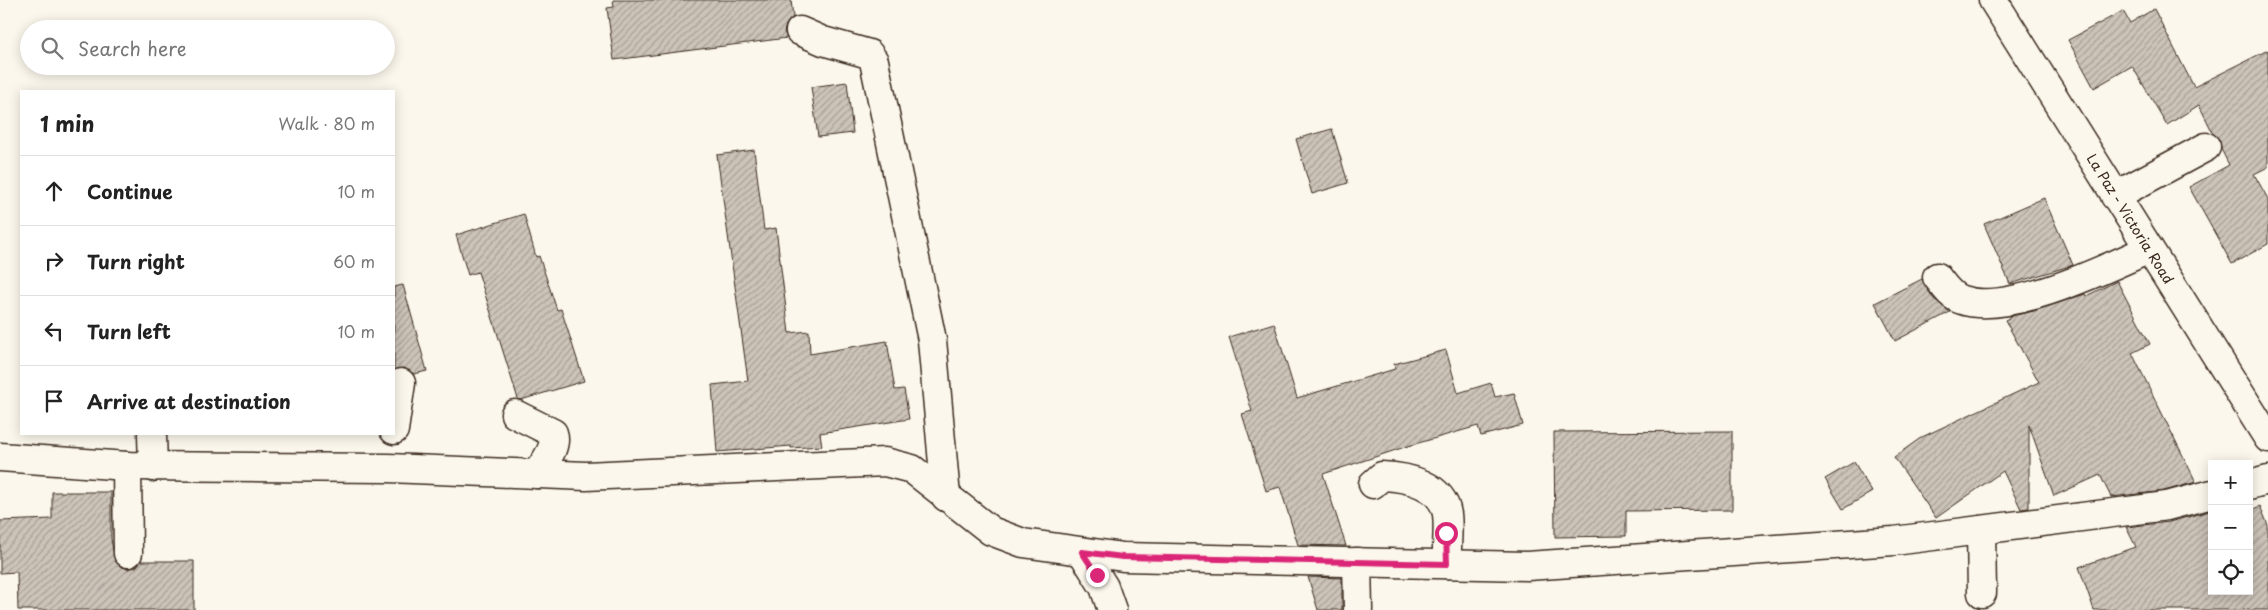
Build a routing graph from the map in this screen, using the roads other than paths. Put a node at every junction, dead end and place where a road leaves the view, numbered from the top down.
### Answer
1 (1993, 0) edge
2 (800, 31) dead end
3 (2206, 147) dead end
4 (2115, 196) junction
5 (2148, 249) junction
6 (1937, 277) dead end
7 (401, 383) dead end
8 (515, 414) dead end
9 (395, 425) edge
10 (152, 435) edge
11 (394, 435) edge
12 (2268, 438) edge
13 (0, 457) edge
14 (140, 467) junction
15 (388, 468) junction
16 (537, 474) junction
17 (2268, 480) edge
18 (1373, 484) dead end
19 (2253, 484) edge
20 (2208, 495) edge
21 (946, 497) junction
22 (1981, 530) junction
23 (1082, 552) junction
24 (128, 553) dead end
25 (1357, 562) junction
26 (1447, 564) junction
27 (1982, 593) dead end
28 (1112, 610) edge
29 (1358, 610) edge

1 - 4 street, La Paz - Victoria Road
2 - 21 street
3 - 4 street
4 - 5 street, La Paz - Victoria Road
5 - 6 street
5 - 12 street, La Paz - Victoria Road
7 - 9 street
8 - 16 street
10 - 14 street
11 - 15 street
13 - 14 street
14 - 15 street
14 - 24 street
15 - 16 street
16 - 21 street
17 - 19 street
18 - 26 street
20 - 22 street
21 - 23 street
22 - 26 street
22 - 27 street
23 - 25 street
23 - 28 street
25 - 26 street
25 - 29 street

